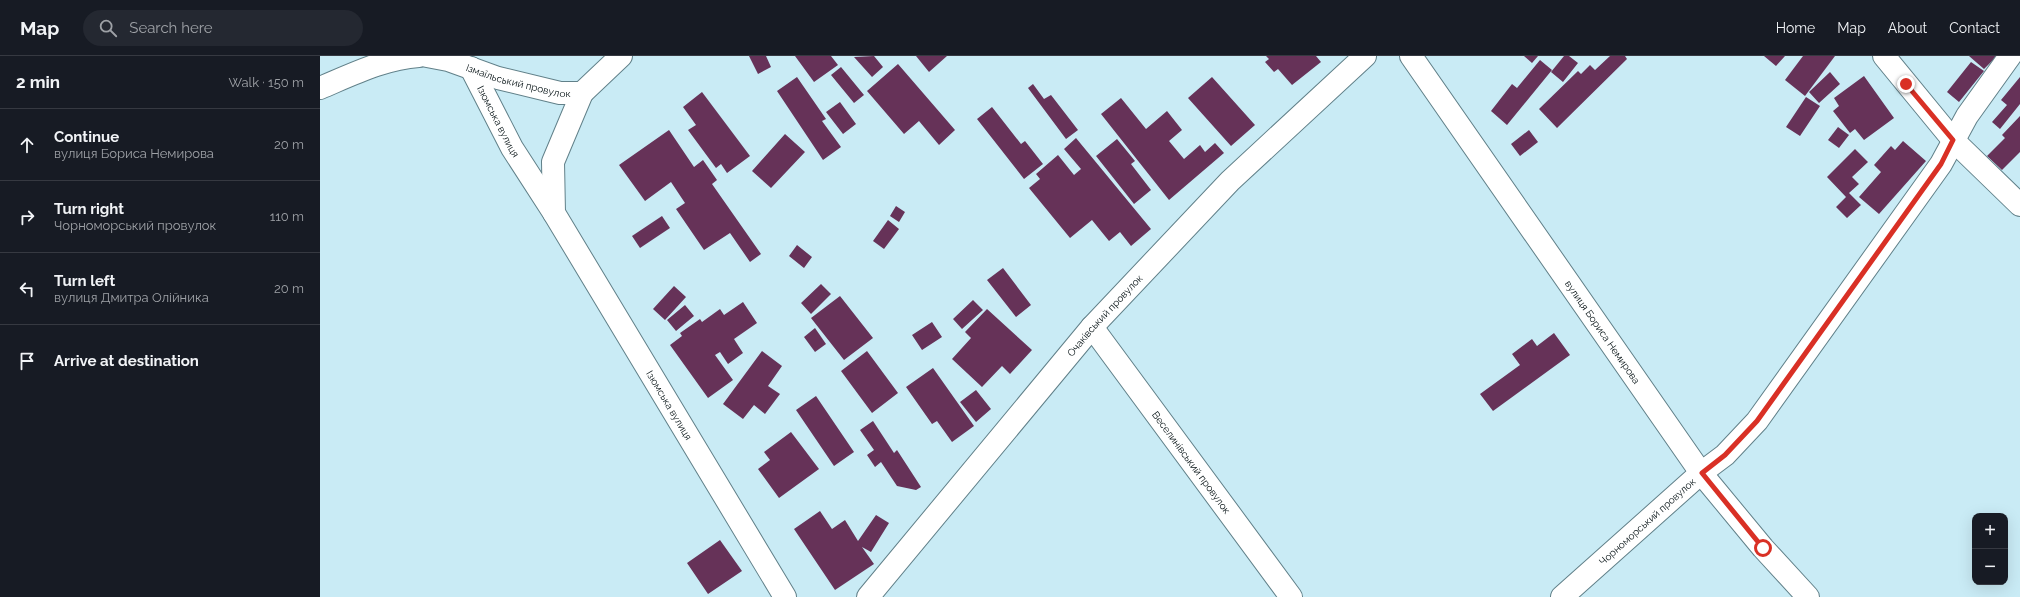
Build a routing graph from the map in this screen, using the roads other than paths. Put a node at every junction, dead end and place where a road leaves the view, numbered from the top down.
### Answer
1 (419, 56) edge
2 (428, 56) edge
3 (621, 56) edge
4 (1365, 56) edge
5 (1411, 56) edge
6 (1884, 56) edge
7 (2010, 56) edge
8 (471, 68) junction
9 (320, 88) edge
10 (582, 93) junction
11 (1953, 140) junction
12 (2020, 205) edge
13 (554, 213) junction
14 (1092, 327) junction
15 (1702, 473) junction
16 (785, 597) edge
17 (868, 597) edge
18 (1291, 597) edge
19 (1562, 597) edge
20 (1808, 597) edge

1 - 9 street
2 - 8 street, Ізмаїльський провулок
3 - 10 street, Ізмаїльський провулок
4 - 14 street, Очаківський провулок
5 - 15 street, вулиця Бориса Немирова
6 - 11 street
7 - 11 street, Чорноморський провулок
8 - 10 street, Ізмаїльський провулок
8 - 13 street, Ізюмська вулиця
10 - 13 street, Ізюмська вулиця
11 - 12 street
11 - 15 street, Чорноморський провулок
13 - 16 street, Ізюмська вулиця
14 - 17 street, Очаківський провулок
14 - 18 street, Веселинівський провулок
15 - 19 street, Чорноморський провулок
15 - 20 street, вулиця Бориса Немирова

